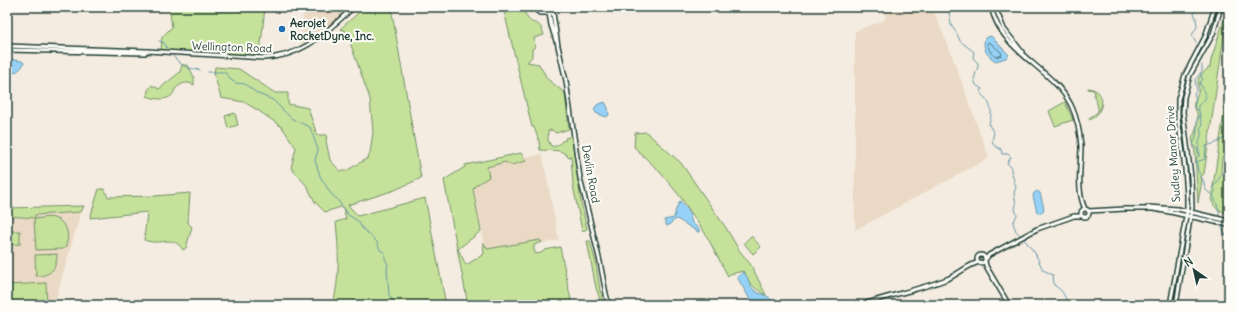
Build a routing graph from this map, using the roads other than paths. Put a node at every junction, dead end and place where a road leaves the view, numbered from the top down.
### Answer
1 (354, 7) edge
2 (532, 7) edge
3 (548, 7) edge
4 (552, 7) edge
5 (991, 7) edge
6 (995, 7) edge
7 (1215, 7) edge
8 (1221, 7) edge
9 (551, 13) junction
10 (7, 46) edge
11 (7, 50) edge
12 (166, 53) junction
13 (1027, 58) junction
14 (1141, 208) junction
15 (1186, 211) junction
16 (1084, 212) junction
17 (1192, 212) junction
18 (1186, 216) junction
19 (1191, 217) junction
20 (1229, 221) edge
21 (1229, 225) edge
22 (982, 260) junction
23 (609, 305) edge
24 (861, 305) edge
25 (1009, 305) edge
26 (1170, 305) edge
27 (1176, 305) edge

1 - 12 main road, Wellington Road
2 - 9 main road
3 - 9 main road, Devlin Road
4 - 9 main road, Devlin Road
5 - 13 main road
6 - 13 main road
7 - 15 main road, Sudley Manor Drive
8 - 17 main road, Sudley Manor Drive
9 - 23 main road, Devlin Road
10 - 12 main road, Wellington Road
11 - 12 main road, Wellington Road
13 - 16 main road
14 - 15 main road
14 - 16 main road
14 - 18 main road
15 - 17 main road
15 - 18 main road, Sudley Manor Drive
16 - 22 main road
17 - 19 main road, Sudley Manor Drive
17 - 20 main road
18 - 19 main road
18 - 26 main road, Sudley Manor Drive
19 - 21 main road
19 - 27 main road, Sudley Manor Drive
22 - 24 main road
22 - 25 main road

